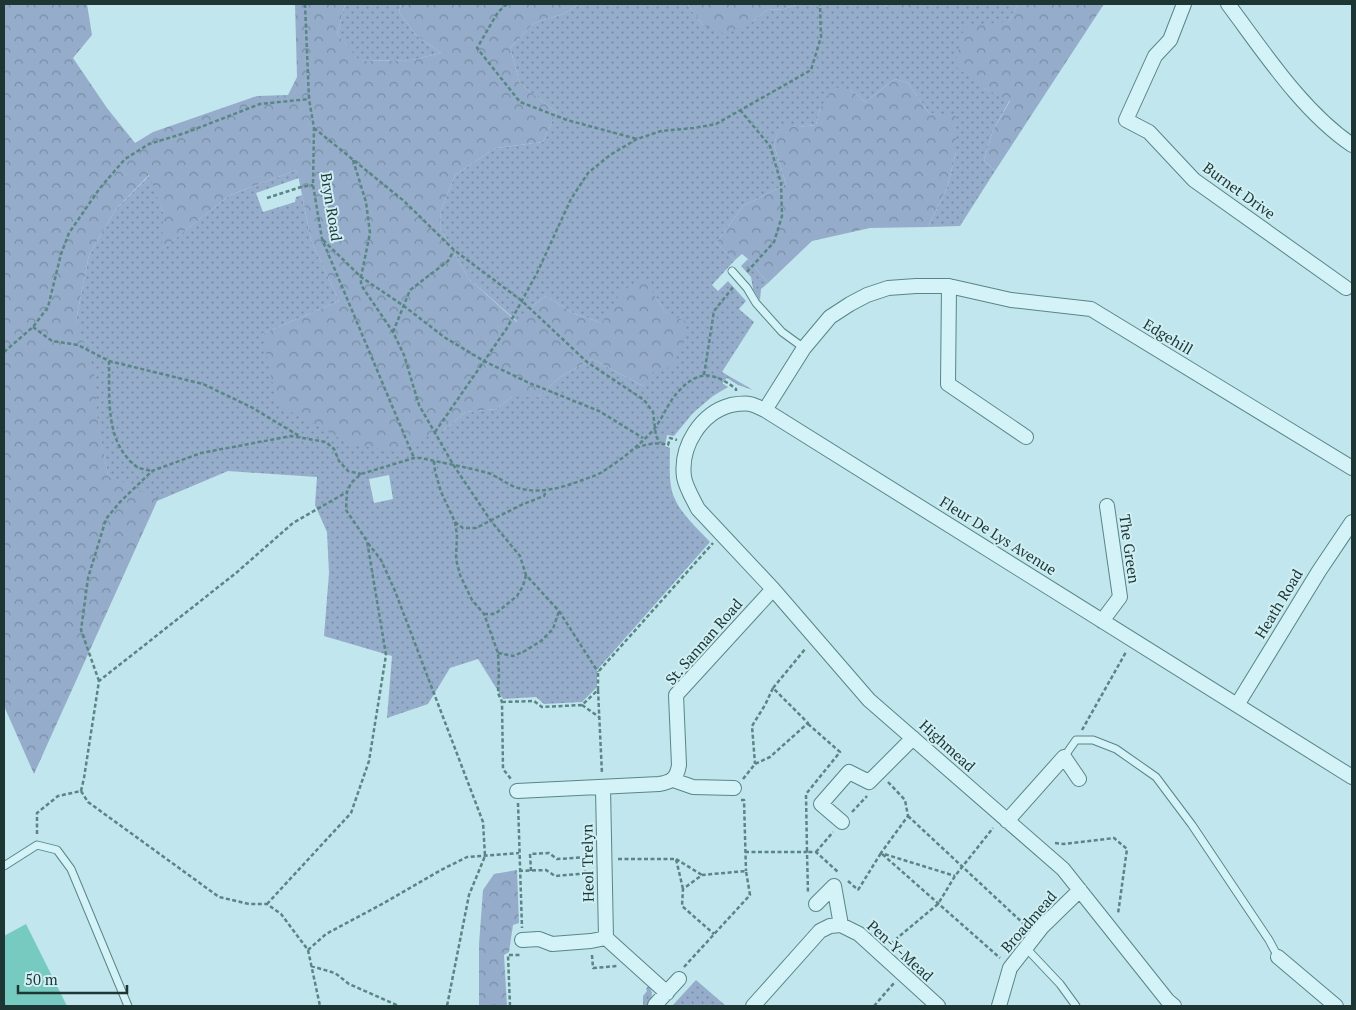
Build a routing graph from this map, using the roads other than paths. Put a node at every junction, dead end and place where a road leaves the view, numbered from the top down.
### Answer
1 (1184, 4) edge
2 (1228, 4) edge
3 (1352, 146) edge
4 (732, 271) dead end
5 (949, 286) junction
6 (1346, 288) dead end
7 (804, 348) junction
8 (765, 410) junction
9 (1026, 437) dead end
10 (1352, 468) edge
11 (1107, 506) dead end
12 (698, 509) joint
13 (1352, 522) edge
14 (773, 589) junction
15 (1102, 621) junction
16 (1237, 705) junction
17 (912, 738) junction
18 (1064, 757) junction
19 (1352, 777) edge
20 (1079, 779) dead end
21 (673, 780) junction
22 (603, 788) junction
23 (516, 791) road end
24 (739, 792) road end
25 (1004, 819) junction
26 (842, 822) road end
27 (4, 866) edge
28 (1080, 890) junction
29 (816, 904) road end
30 (841, 925) junction
31 (606, 938) junction
32 (522, 940) dead end
33 (1026, 948) junction
34 (1278, 957) joint
35 (681, 974) road end
36 (667, 993) junction
37 (655, 1005) edge
38 (128, 1006) edge
39 (753, 1006) edge
40 (938, 1006) edge
41 (998, 1006) edge
42 (1076, 1006) edge
43 (1174, 1006) edge
44 (1336, 1006) edge

1 - 6 street, Burnet Drive
2 - 3 street
4 - 7 lane
5 - 7 street, Edgehill
5 - 9 street
5 - 10 street, Edgehill
7 - 8 street, Edgehill
8 - 12 street, Fleur De Lys Avenue
8 - 15 street, Fleur De Lys Avenue
11 - 15 street, The Green
12 - 14 street, Highmead
13 - 16 street, Heath Road
14 - 17 street, Highmead
14 - 21 street, St. Sannan Road
15 - 16 street, Fleur De Lys Avenue
16 - 19 street, Fleur De Lys Avenue
17 - 25 street, Highmead
17 - 26 street
18 - 20 street
18 - 25 street
18 - 34 lane
21 - 22 street
21 - 24 street
22 - 23 street
22 - 31 street, Heol Trelyn
25 - 28 street, Highmead
27 - 38 lane
28 - 33 street, Broadmead
28 - 43 street, Highmead
29 - 30 street
30 - 39 street
30 - 40 street, Pen-Y-Mead
31 - 32 street
31 - 36 street
33 - 41 street, Broadmead
33 - 42 lane
34 - 44 street
35 - 36 street
36 - 37 street

